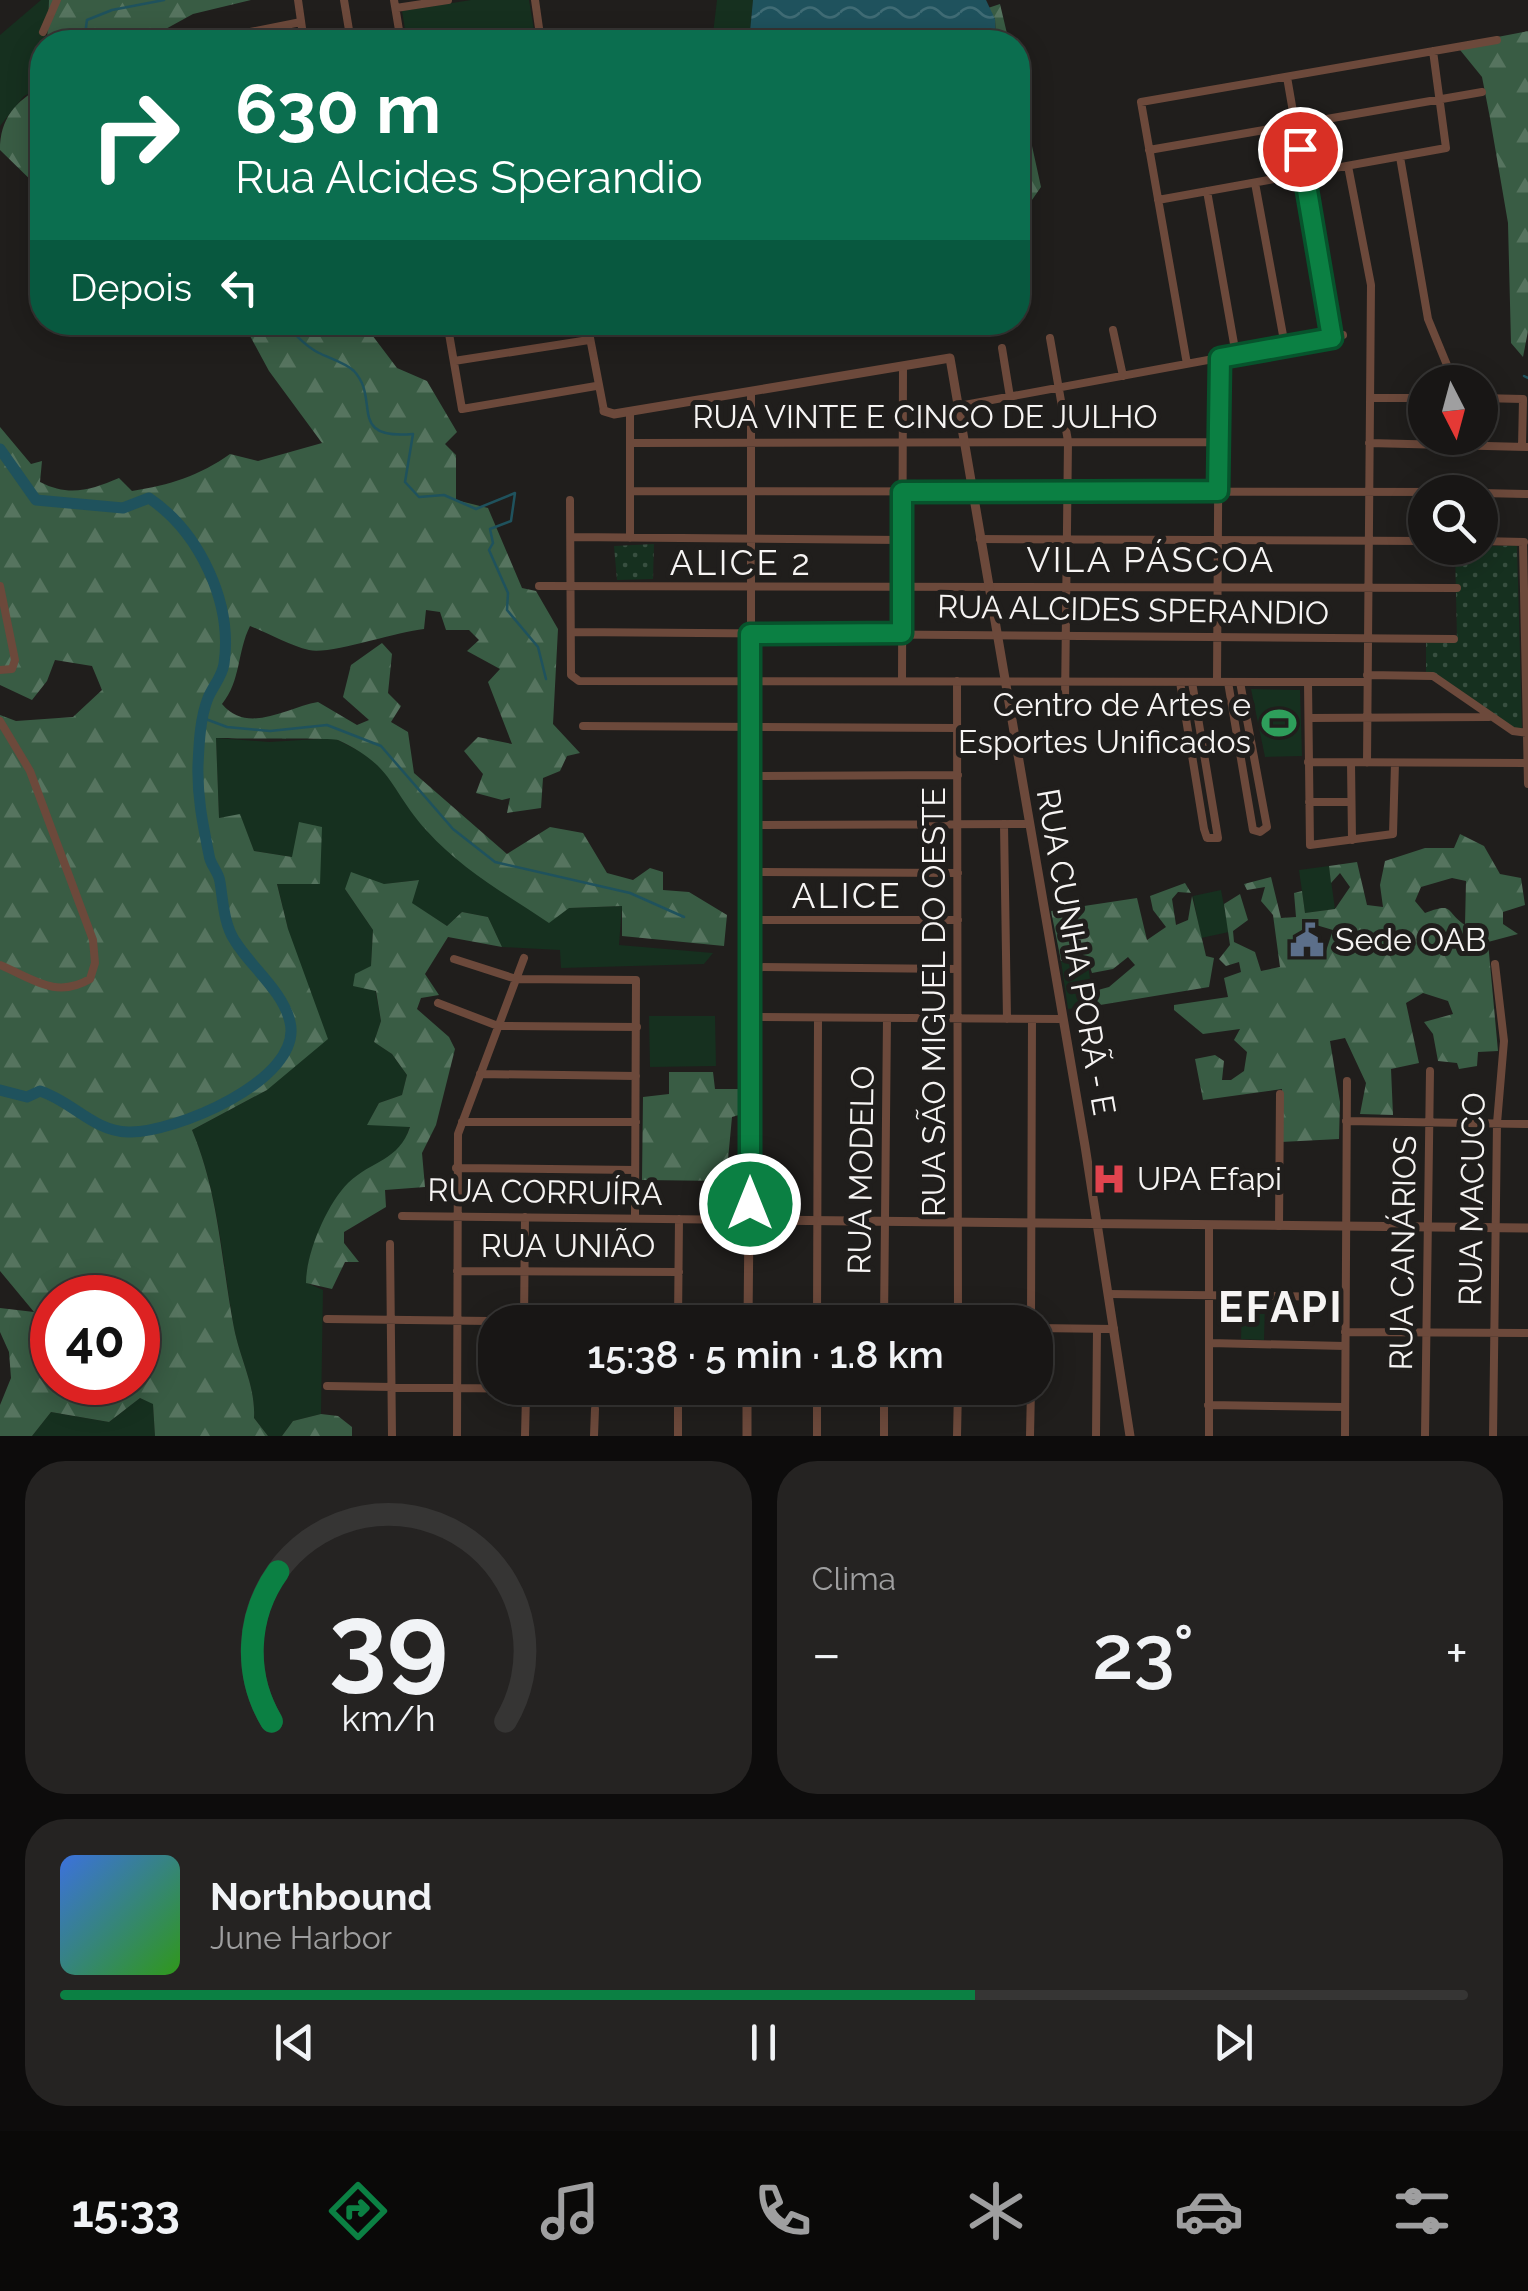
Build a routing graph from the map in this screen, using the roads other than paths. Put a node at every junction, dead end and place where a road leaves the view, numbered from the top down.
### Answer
1 (57, 0) edge
2 (298, 0) edge
3 (344, 0) edge
4 (448, 0) edge
5 (534, 0) edge
6 (395, 4) edge
7 (301, 22) junction
8 (44, 30) edge
9 (251, 30) edge
10 (302, 30) edge
11 (349, 30) edge
12 (399, 30) edge
13 (539, 30) edge
14 (1497, 40) dead end
15 (1433, 51) junction
16 (1287, 77) junction
17 (1482, 92) dead end
18 (1440, 99) junction
19 (1295, 124) junction
20 (1149, 150) junction
21 (1400, 157) junction
22 (1348, 166) junction
23 (1304, 174) junction
24 (1255, 182) junction
25 (1206, 191) junction
26 (1158, 200) junction
27 (1113, 330) dead end
28 (449, 335) edge
29 (588, 335) edge
30 (1343, 336) dead end
31 (1050, 338) dead end
32 (1332, 338) junction
33 (589, 340) junction
34 (1285, 346) junction
35 (1002, 348) dead end
36 (1236, 355) junction
37 (1220, 358) junction
38 (454, 361) junction
39 (1187, 364) junction
40 (1447, 365) edge
41 (902, 366) junction
42 (1123, 376) junction
43 (596, 386) junction
44 (1060, 388) junction
45 (750, 392) junction
46 (1010, 396) junction
47 (1370, 398) junction
48 (1408, 398) edge
49 (1498, 398) edge
50 (959, 406) junction
51 (604, 411) joint
52 (630, 412) junction
53 (1068, 441) junction
54 (964, 442) junction
55 (1219, 442) junction
56 (631, 443) junction
57 (750, 443) junction
58 (1368, 443) junction
59 (902, 444) junction
60 (1525, 447) edge
61 (1067, 490) junction
62 (632, 491) junction
63 (750, 491) junction
64 (1218, 491) junction
65 (902, 492) junction
66 (972, 492) junction
67 (1369, 492) junction
68 (1408, 492) edge
69 (1498, 493) edge
70 (1528, 494) edge
71 (570, 500) dead end
72 (571, 537) junction
73 (630, 538) junction
74 (750, 539) junction
75 (978, 539) junction
76 (1067, 539) junction
77 (902, 540) junction
78 (1218, 540) junction
79 (1368, 541) junction
80 (1408, 541) edge
81 (1498, 541) edge
82 (1525, 542) edge
83 (0, 586) edge
84 (539, 586) dead end
85 (572, 586) junction
86 (750, 586) junction
87 (986, 586) junction
88 (901, 587) junction
89 (1066, 588) junction
90 (1218, 588) junction
91 (1368, 588) junction
92 (1457, 588) dead end
93 (1526, 588) edge
94 (572, 632) junction
95 (902, 633) junction
96 (750, 634) junction
97 (994, 634) junction
98 (1066, 634) junction
99 (1217, 635) junction
100 (1368, 638) junction
101 (1454, 638) dead end
102 (0, 670) edge
103 (1368, 678) junction
104 (750, 681) junction
105 (957, 681) junction
106 (1002, 681) junction
107 (902, 682) junction
108 (1065, 682) junction
109 (1180, 682) junction
110 (1192, 682) junction
111 (1217, 682) junction
112 (1228, 682) junction
113 (1240, 682) junction
114 (1308, 682) junction
115 (1527, 686) edge
116 (1065, 702) dead end
117 (1489, 717) junction
118 (1309, 718) junction
119 (1367, 719) junction
120 (0, 721) edge
121 (583, 726) dead end
122 (751, 728) junction
123 (958, 728) junction
124 (1527, 733) edge
125 (1308, 762) junction
126 (1350, 763) junction
127 (1367, 763) junction
128 (1527, 763) edge
129 (1395, 764) junction
130 (751, 776) junction
131 (958, 776) junction
132 (1528, 784) edge
133 (1309, 802) junction
134 (1350, 802) junction
135 (957, 824) junction
136 (1004, 824) junction
137 (1028, 824) junction
138 (750, 825) junction
139 (1352, 840) junction
140 (750, 872) junction
141 (958, 874) junction
142 (749, 920) junction
143 (958, 920) junction
144 (524, 958) dead end
145 (454, 959) dead end
146 (1495, 964) dead end
147 (0, 965) edge
148 (750, 967) junction
149 (957, 969) junction
150 (516, 979) junction
151 (438, 1003) dead end
152 (751, 1018) junction
153 (886, 1018) junction
154 (958, 1018) junction
155 (1032, 1018) junction
156 (1007, 1019) junction
157 (1062, 1019) junction
158 (818, 1020) junction
159 (498, 1026) junction
160 (637, 1026) junction
161 (1430, 1071) dead end
162 (480, 1074) junction
163 (636, 1076) junction
164 (1347, 1081) dead end
165 (1280, 1094) dead end
166 (462, 1122) junction
167 (636, 1122) junction
168 (1346, 1122) junction
169 (1430, 1122) junction
170 (1498, 1124) junction
171 (1528, 1124) edge
172 (456, 1168) junction
173 (636, 1170) junction
174 (402, 1216) dead end
175 (456, 1216) junction
176 (525, 1217) junction
177 (635, 1218) junction
178 (679, 1218) junction
179 (750, 1220) junction
180 (816, 1220) junction
181 (886, 1221) junction
182 (960, 1223) junction
183 (1032, 1223) junction
184 (1097, 1223) junction
185 (1210, 1225) junction
186 (1279, 1226) junction
187 (1346, 1226) junction
188 (1428, 1227) junction
189 (1497, 1228) junction
190 (1528, 1228) edge
191 (390, 1244) dead end
192 (457, 1271) junction
193 (524, 1271) junction
194 (679, 1272) junction
195 (1108, 1294) junction
196 (1209, 1296) junction
197 (1345, 1297) junction
198 (524, 1305) edge
199 (678, 1305) edge
200 (748, 1305) edge
201 (817, 1305) edge
202 (884, 1305) edge
203 (958, 1305) edge
204 (1033, 1305) edge
205 (327, 1319) dead end
206 (391, 1321) junction
207 (457, 1321) junction
208 (478, 1321) edge
209 (1053, 1326) edge
210 (1096, 1329) junction
211 (1114, 1329) junction
212 (1345, 1332) junction
213 (1427, 1332) junction
214 (1495, 1333) junction
215 (1528, 1333) edge
216 (1208, 1344) junction
217 (1344, 1346) junction
218 (327, 1386) dead end
219 (392, 1387) junction
220 (457, 1388) junction
221 (678, 1405) edge
222 (747, 1405) edge
223 (817, 1405) edge
224 (884, 1405) edge
225 (958, 1405) edge
226 (1031, 1405) edge
227 (1208, 1405) junction
228 (1344, 1407) junction
229 (594, 1410) dead end
230 (392, 1436) edge
231 (458, 1436) edge
232 (526, 1436) edge
233 (594, 1436) edge
234 (678, 1436) edge
235 (747, 1436) edge
236 (817, 1436) edge
237 (884, 1436) edge
238 (957, 1436) edge
239 (1030, 1436) edge
240 (1096, 1436) edge
241 (1130, 1436) edge
242 (1209, 1436) edge
243 (1345, 1436) edge
244 (1425, 1436) edge
245 (1493, 1436) edge

1 - 8 street
2 - 7 street
3 - 11 street
4 - 6 street
5 - 13 street
6 - 12 street
7 - 9 street
7 - 10 street
14 - 15 street
15 - 16 street
15 - 18 street
16 - 19 street
16 - 20 street
17 - 18 street
18 - 19 street
18 - 21 street
19 - 20 street
19 - 23 street
20 - 26 street
21 - 22 street
21 - 40 street
22 - 23 street
22 - 47 street
23 - 24 street
23 - 32 street
24 - 25 street
24 - 34 street
25 - 26 street
25 - 36 street
26 - 39 street
27 - 42 street
28 - 38 street
29 - 33 street
30 - 32 street
31 - 44 street
32 - 34 street
33 - 38 street
33 - 43 street
34 - 36 street
35 - 46 street
36 - 37 street
37 - 39 street
37 - 55 street
38 - 43 street
39 - 42 street
41 - 45 street
41 - 50 street, RUA CUNHA PORÃ - E
41 - 59 street
42 - 44 street
43 - 51 street
44 - 46 street
44 - 53 street
45 - 52 street
45 - 57 street
46 - 50 street
47 - 48 street
47 - 58 street
49 - 60 street
50 - 54 street, RUA CUNHA PORÃ - E
51 - 52 street
52 - 56 street
53 - 54 street, RUA VINTE E CINCO DE JULHO
53 - 55 street, RUA VINTE E CINCO DE JULHO
53 - 61 street
54 - 59 street, RUA VINTE E CINCO DE JULHO
54 - 66 street, RUA CUNHA PORÃ - E
55 - 64 street
56 - 57 street, RUA VINTE E CINCO DE JULHO
56 - 62 street
57 - 59 street, RUA VINTE E CINCO DE JULHO
57 - 63 street
58 - 60 street
58 - 67 street
59 - 65 street
61 - 64 street
61 - 66 street
61 - 76 street
62 - 63 street
62 - 73 street
63 - 65 street
63 - 74 street
64 - 67 street
64 - 78 street
65 - 66 street
65 - 77 street
66 - 75 street, RUA CUNHA PORÃ - E
67 - 68 street
67 - 79 street
69 - 70 street
71 - 72 street
72 - 73 street
72 - 85 street
73 - 74 street
74 - 77 street
74 - 86 street
75 - 76 street
75 - 87 street, RUA CUNHA PORÃ - E
76 - 78 street
76 - 89 street
77 - 88 street
78 - 79 street
78 - 90 street
79 - 80 street
79 - 91 street
81 - 82 street
82 - 93 street
83 - 102 street
84 - 85 street
85 - 86 street
85 - 94 street
86 - 88 street
86 - 96 street
87 - 88 street
87 - 89 street
87 - 97 street, RUA CUNHA PORÃ - E
88 - 95 street
89 - 90 street
89 - 98 street
90 - 91 street
90 - 99 street
91 - 92 street
91 - 100 street
93 - 115 street
94 - 96 street, RUA ALCIDES SPERANDIO
94 - 104 street
95 - 96 street, RUA ALCIDES SPERANDIO
95 - 97 street, RUA ALCIDES SPERANDIO
95 - 107 street
96 - 104 street
97 - 98 street, RUA ALCIDES SPERANDIO
97 - 106 street, RUA CUNHA PORÃ - E
98 - 99 street, RUA ALCIDES SPERANDIO
98 - 108 street
99 - 100 street, RUA ALCIDES SPERANDIO
99 - 111 street
100 - 101 street, RUA ALCIDES SPERANDIO
100 - 103 street
103 - 114 street
103 - 117 street
103 - 119 street
104 - 107 street
104 - 122 street
105 - 106 street
105 - 107 street
105 - 123 street, RUA SÃO MIGUEL DO OESTE
106 - 108 street
106 - 137 street, RUA CUNHA PORÃ - E
108 - 109 street
108 - 116 street
109 - 110 street
109 - 110 street
110 - 111 street
111 - 112 street
112 - 113 street
112 - 113 street
113 - 114 street
114 - 118 street
115 - 124 street
117 - 119 street
117 - 124 street
118 - 119 street
118 - 125 street
119 - 127 street
120 - 147 street
121 - 122 street
122 - 123 street
122 - 130 street
123 - 131 street, RUA SÃO MIGUEL DO OESTE
124 - 128 street
125 - 126 street
125 - 133 street
126 - 127 street
126 - 134 street
127 - 129 street
128 - 129 street
128 - 132 street
129 - 139 street
130 - 131 street
130 - 138 street
131 - 135 street, RUA SÃO MIGUEL DO OESTE
133 - 134 street
133 - 139 street
134 - 139 street
135 - 136 street
135 - 138 street
135 - 141 street, RUA SÃO MIGUEL DO OESTE
136 - 137 street
136 - 156 street
137 - 157 street, RUA CUNHA PORÃ - E
138 - 140 street
140 - 141 street
140 - 142 street
141 - 143 street, RUA SÃO MIGUEL DO OESTE
142 - 143 street
142 - 148 street
143 - 149 street, RUA SÃO MIGUEL DO OESTE
144 - 150 street
145 - 150 street
146 - 170 street, RUA MACUCO
148 - 149 street
148 - 152 street
149 - 154 street, RUA SÃO MIGUEL DO OESTE
150 - 159 street
150 - 160 street
151 - 159 street
152 - 158 street
152 - 179 street
153 - 154 street
153 - 158 street
153 - 181 street, RUA MODELO
154 - 156 street
154 - 182 street, RUA SÃO MIGUEL DO OESTE
155 - 156 street
155 - 157 street
155 - 183 street
157 - 184 street, RUA CUNHA PORÃ - E
158 - 180 street
159 - 160 street
159 - 162 street
160 - 163 street
161 - 169 street, RUA CANÁRIOS
162 - 163 street
162 - 166 street
163 - 167 street
164 - 168 street
165 - 186 street
166 - 167 street
166 - 172 street
167 - 173 street
168 - 169 street
168 - 187 street
169 - 170 street
169 - 188 street, RUA CANÁRIOS
170 - 171 street
170 - 189 street, RUA MACUCO
172 - 173 street
172 - 175 street
173 - 177 street
174 - 175 street, RUA CORRUÍRA
175 - 176 street, RUA CORRUÍRA
175 - 192 street
176 - 177 street, RUA CORRUÍRA
176 - 193 street
177 - 178 street, RUA CORRUÍRA
178 - 179 street, RUA CORRUÍRA
178 - 194 street
179 - 180 street, RUA CORRUÍRA
179 - 200 street
180 - 181 street, RUA CORRUÍRA
180 - 201 street
181 - 182 street, RUA CORRUÍRA
181 - 202 street, RUA MODELO
182 - 183 street, RUA CORRUÍRA
182 - 203 street, RUA SÃO MIGUEL DO OESTE
183 - 184 street, RUA CORRUÍRA
183 - 204 street
184 - 185 street, RUA CORRUÍRA
184 - 195 street, RUA CUNHA PORÃ - E
185 - 186 street, RUA CORRUÍRA
185 - 196 street
186 - 187 street, RUA CORRUÍRA
187 - 188 street, RUA CORRUÍRA
187 - 197 street
188 - 189 street, RUA CORRUÍRA
188 - 213 street, RUA CANÁRIOS
189 - 190 street, RUA CORRUÍRA
189 - 214 street, RUA MACUCO
191 - 206 street
192 - 193 street, RUA UNIÃO
192 - 207 street
193 - 194 street, RUA UNIÃO
193 - 198 street
194 - 199 street
195 - 196 street
195 - 211 street, RUA CUNHA PORÃ - E
196 - 197 street
196 - 216 street
197 - 212 street
205 - 206 street
206 - 207 street
206 - 219 street
207 - 208 street
207 - 220 street
209 - 210 street
210 - 211 street
210 - 240 street
211 - 241 street, RUA CUNHA PORÃ - E
212 - 213 street
212 - 217 street
213 - 214 street
213 - 244 street, RUA CANÁRIOS
214 - 215 street
214 - 245 street, RUA MACUCO
216 - 217 street
216 - 227 street
217 - 228 street
218 - 219 street
219 - 220 street
219 - 230 street
220 - 231 street
220 - 232 street
221 - 234 street
222 - 235 street
223 - 236 street
224 - 237 street
225 - 238 street
226 - 239 street
227 - 228 street
227 - 242 street
228 - 243 street
229 - 233 street

